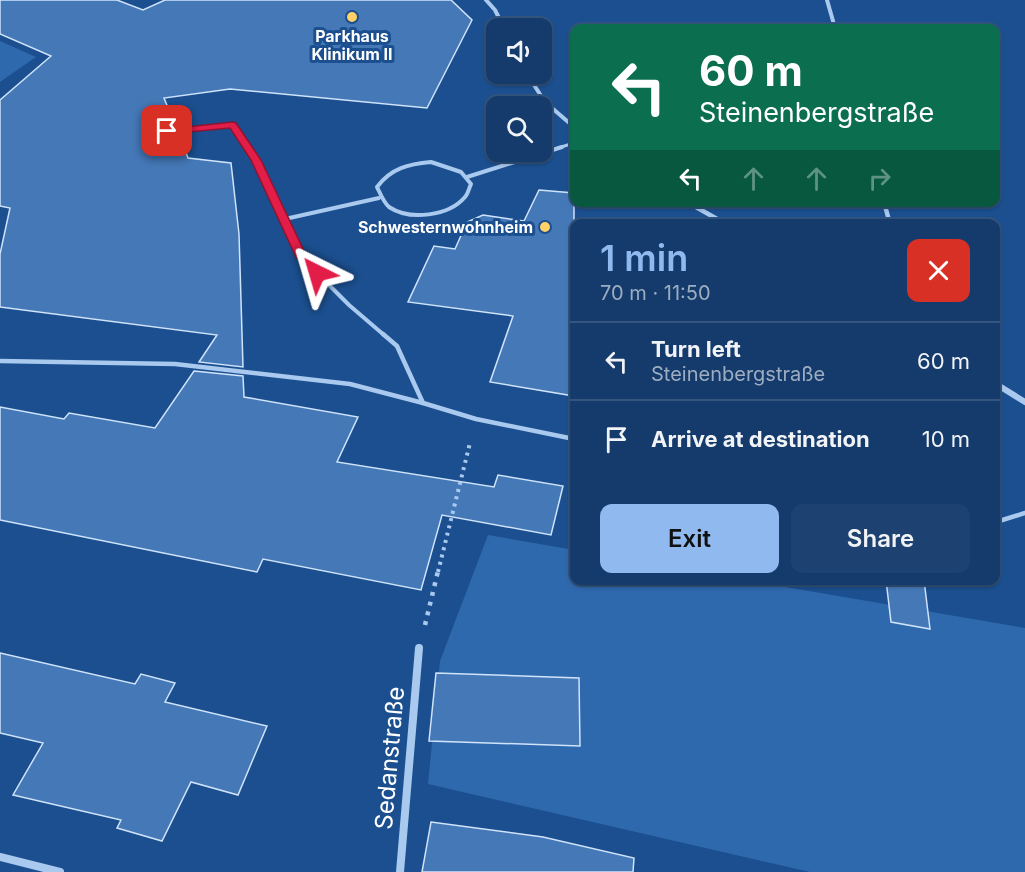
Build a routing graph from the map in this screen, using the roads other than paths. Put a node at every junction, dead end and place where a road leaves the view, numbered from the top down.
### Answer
1 (486, 0) edge
2 (827, 0) edge
3 (499, 18) edge
4 (834, 24) edge
5 (533, 84) edge
6 (570, 124) edge
7 (145, 134) dead end
8 (570, 145) edge
9 (467, 177) junction
10 (379, 198) junction
11 (696, 207) edge
12 (285, 219) junction
13 (717, 219) edge
14 (0, 361) edge
15 (1000, 386) edge
16 (1025, 402) edge
17 (423, 403) junction
18 (570, 438) edge
19 (1025, 513) edge
20 (1000, 521) edge
21 (419, 648) road end
22 (0, 857) edge
23 (60, 872) edge
24 (400, 872) edge

1 - 3 street
2 - 4 street
5 - 6 street
7 - 12 lane
8 - 9 lane
9 - 10 lane
9 - 10 lane
10 - 12 lane
11 - 13 street
12 - 17 lane
14 - 17 lane
15 - 16 street
17 - 18 lane
19 - 20 lane
21 - 24 street, Sedanstraße
22 - 23 street

